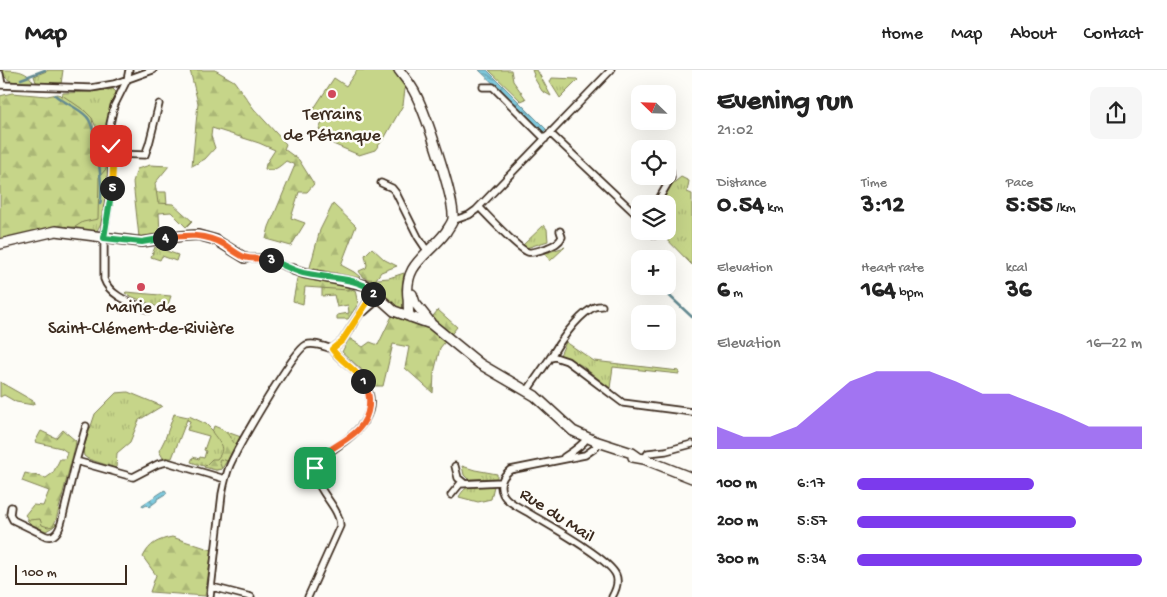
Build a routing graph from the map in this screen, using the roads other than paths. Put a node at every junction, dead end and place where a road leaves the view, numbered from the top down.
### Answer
1 (129, 70) edge
2 (153, 70) edge
3 (399, 70) edge
4 (611, 70) edge
5 (0, 74) edge
6 (127, 80) junction
7 (1, 85) edge
8 (484, 87) dead end
9 (159, 104) dead end
10 (550, 133) junction
11 (545, 139) junction
12 (112, 154) junction
13 (381, 183) dead end
14 (479, 207) junction
15 (631, 210) edge
16 (452, 221) junction
17 (560, 231) dead end
18 (104, 238) junction
19 (0, 244) edge
20 (428, 252) junction
21 (245, 258) joint
22 (292, 270) joint
23 (377, 295) junction
24 (411, 305) junction
25 (602, 306) dead end
26 (149, 310) dead end
27 (408, 316) junction
28 (431, 324) junction
29 (332, 349) junction
30 (550, 358) junction
31 (528, 392) junction
32 (692, 412) edge
33 (86, 426) dead end
34 (585, 440) junction
35 (597, 444) junction
36 (692, 444) edge
37 (560, 459) junction
38 (641, 459) junction
39 (76, 461) junction
40 (455, 466) dead end
41 (225, 478) junction
42 (692, 478) edge
43 (501, 482) junction
44 (464, 483) junction
45 (451, 495) dead end
46 (11, 507) dead end
47 (212, 587) junction
48 (210, 597) edge
49 (251, 597) edge
50 (308, 597) edge
51 (612, 597) edge

1 - 6 street
2 - 6 street
3 - 16 street
4 - 10 street
5 - 7 street
6 - 7 street
6 - 12 street
8 - 11 street
9 - 12 street
10 - 11 street
10 - 15 street
11 - 14 street
12 - 18 street
13 - 20 street
14 - 16 street
14 - 17 street
16 - 20 street
18 - 19 street
18 - 21 street
18 - 26 street
20 - 24 street
21 - 22 street
22 - 23 street
23 - 27 street
23 - 29 street
24 - 27 street
24 - 28 street
25 - 30 street
27 - 28 street
28 - 31 street
29 - 41 street
29 - 50 street
30 - 31 street
30 - 32 street
31 - 34 street
33 - 39 street
34 - 35 street
34 - 37 street, Rue du Mail
35 - 37 street, Rue du Mail
35 - 38 street
36 - 38 street
37 - 43 street, Rue du Mail
38 - 42 street
39 - 41 street
39 - 46 street
40 - 44 street
41 - 47 street
43 - 44 street
43 - 51 street, Rue du Mail
44 - 45 street
47 - 48 street
47 - 49 street

